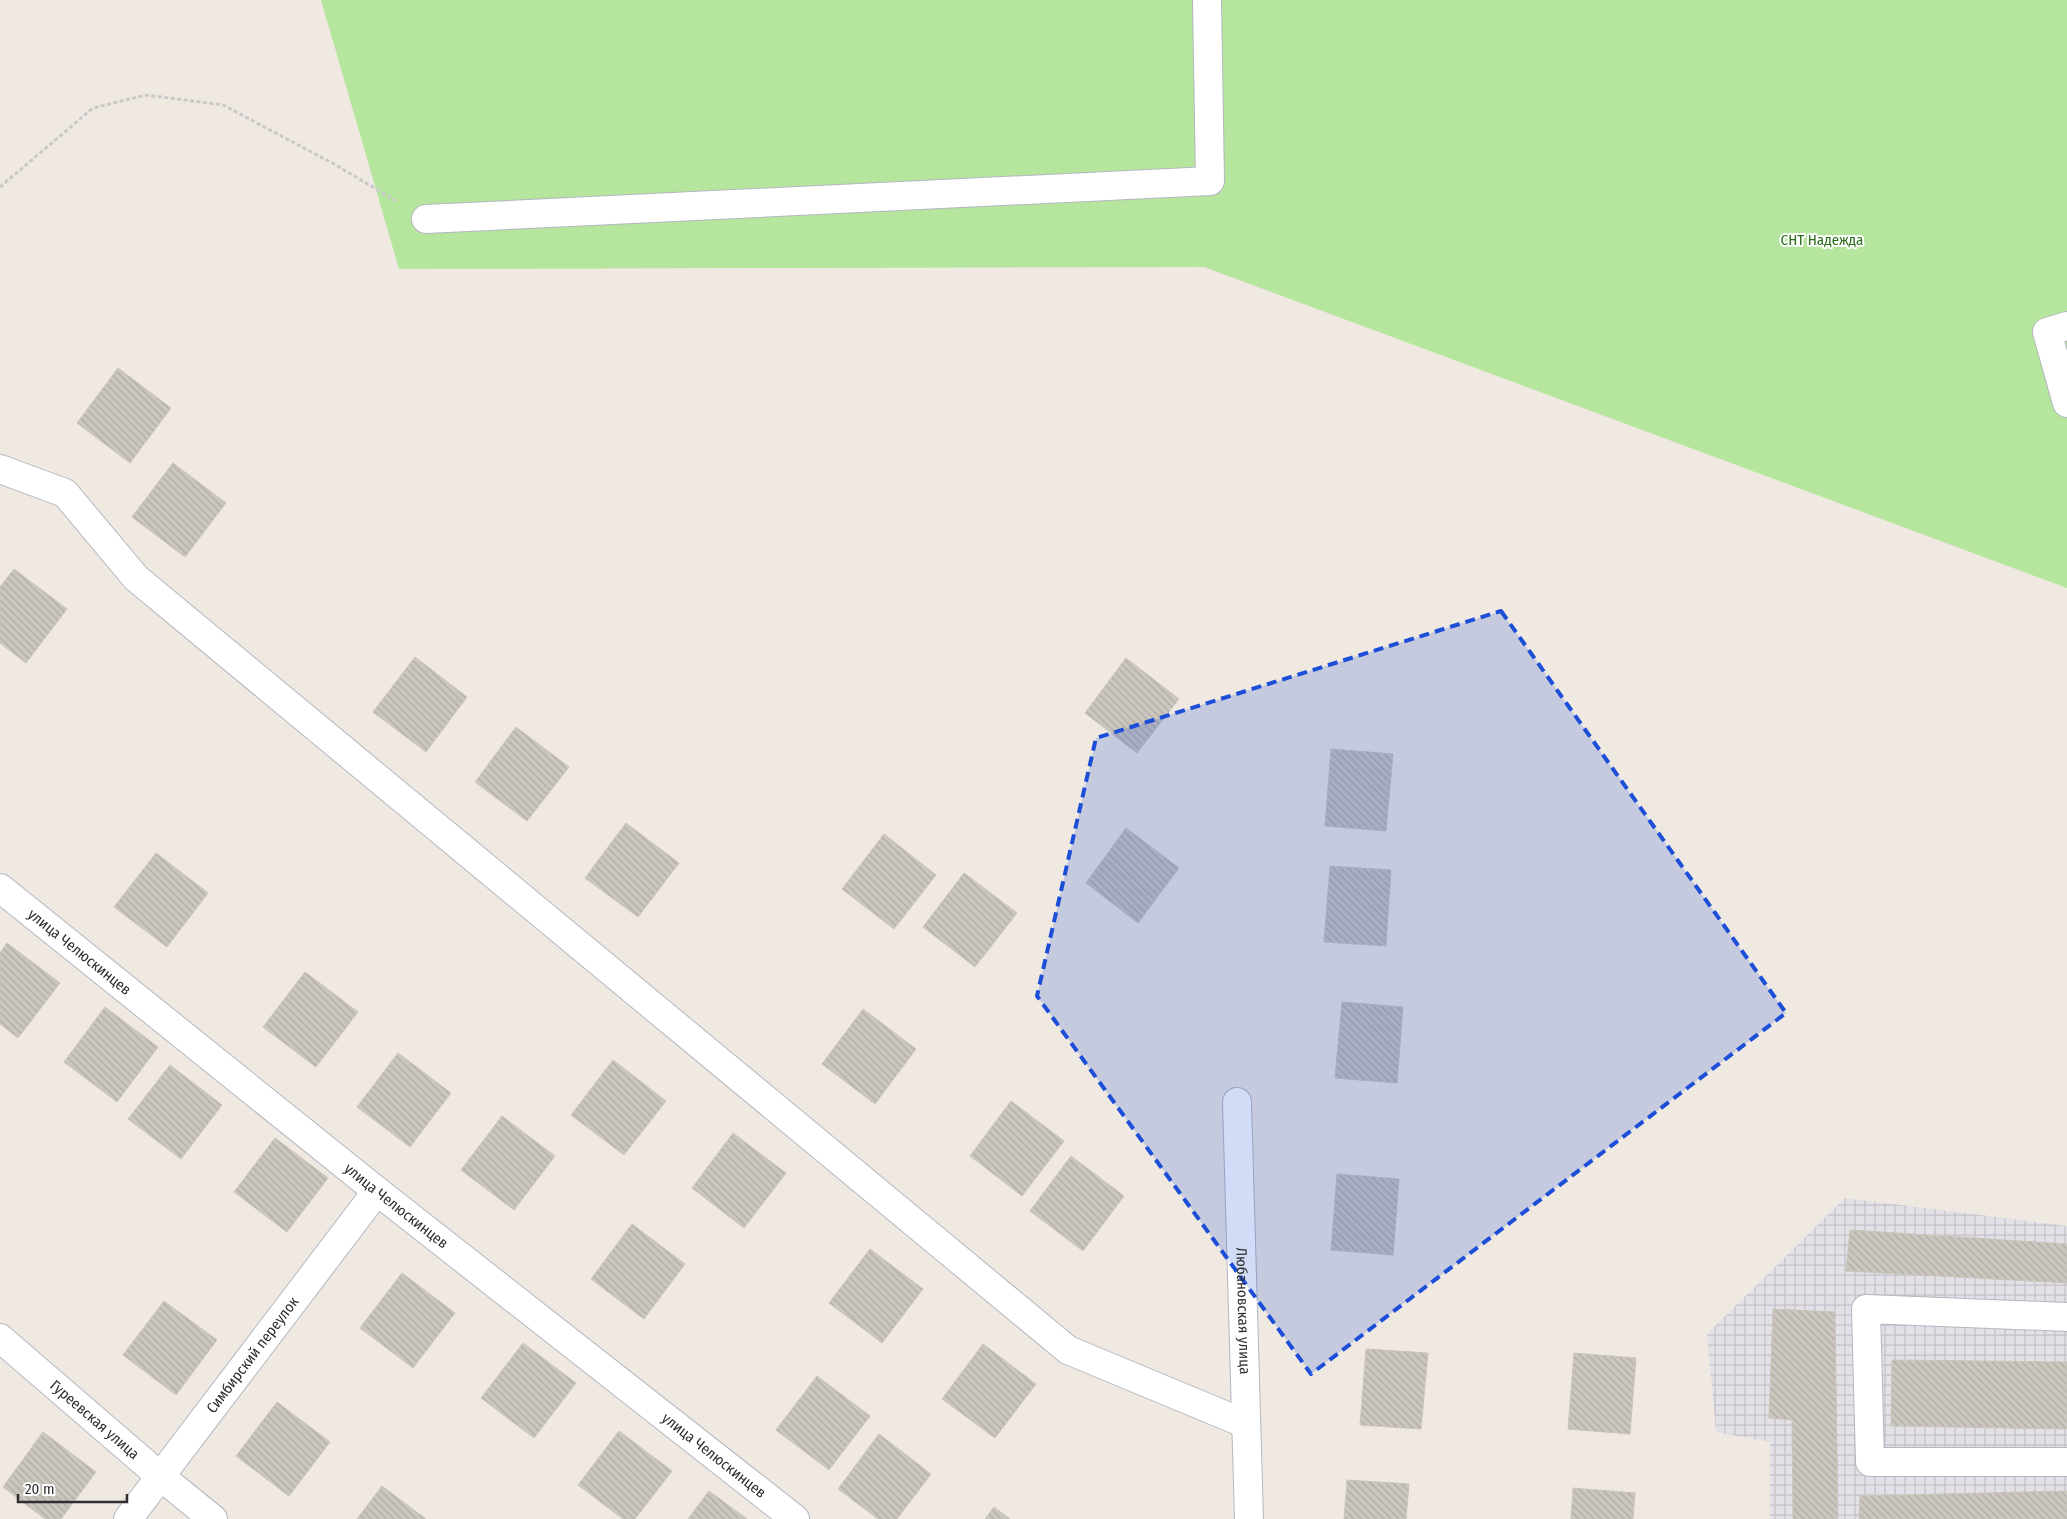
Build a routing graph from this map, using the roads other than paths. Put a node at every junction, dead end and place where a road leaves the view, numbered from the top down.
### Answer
1 (1207, 0) edge
2 (426, 219) road end
3 (2067, 326) edge
4 (2067, 402) edge
5 (0, 469) edge
6 (0, 888) edge
7 (1237, 1102) dead end
8 (377, 1191) junction
9 (2067, 1317) edge
10 (0, 1338) edge
11 (1246, 1424) junction
12 (2067, 1462) edge
13 (160, 1476) junction
14 (128, 1519) edge
15 (213, 1519) edge
16 (794, 1519) edge
17 (1249, 1519) edge

1 - 2 street
3 - 4 street
5 - 11 street
6 - 8 street, улица Челюскинцев
7 - 11 street, Любановская улица
8 - 13 street, Симбирский переулок
8 - 16 street, улица Челюскинцев
9 - 12 street
10 - 13 street, Гуреевская улица
11 - 17 street, Любановская улица
13 - 14 street, Симбирский переулок
13 - 15 street, Гуреевская улица

